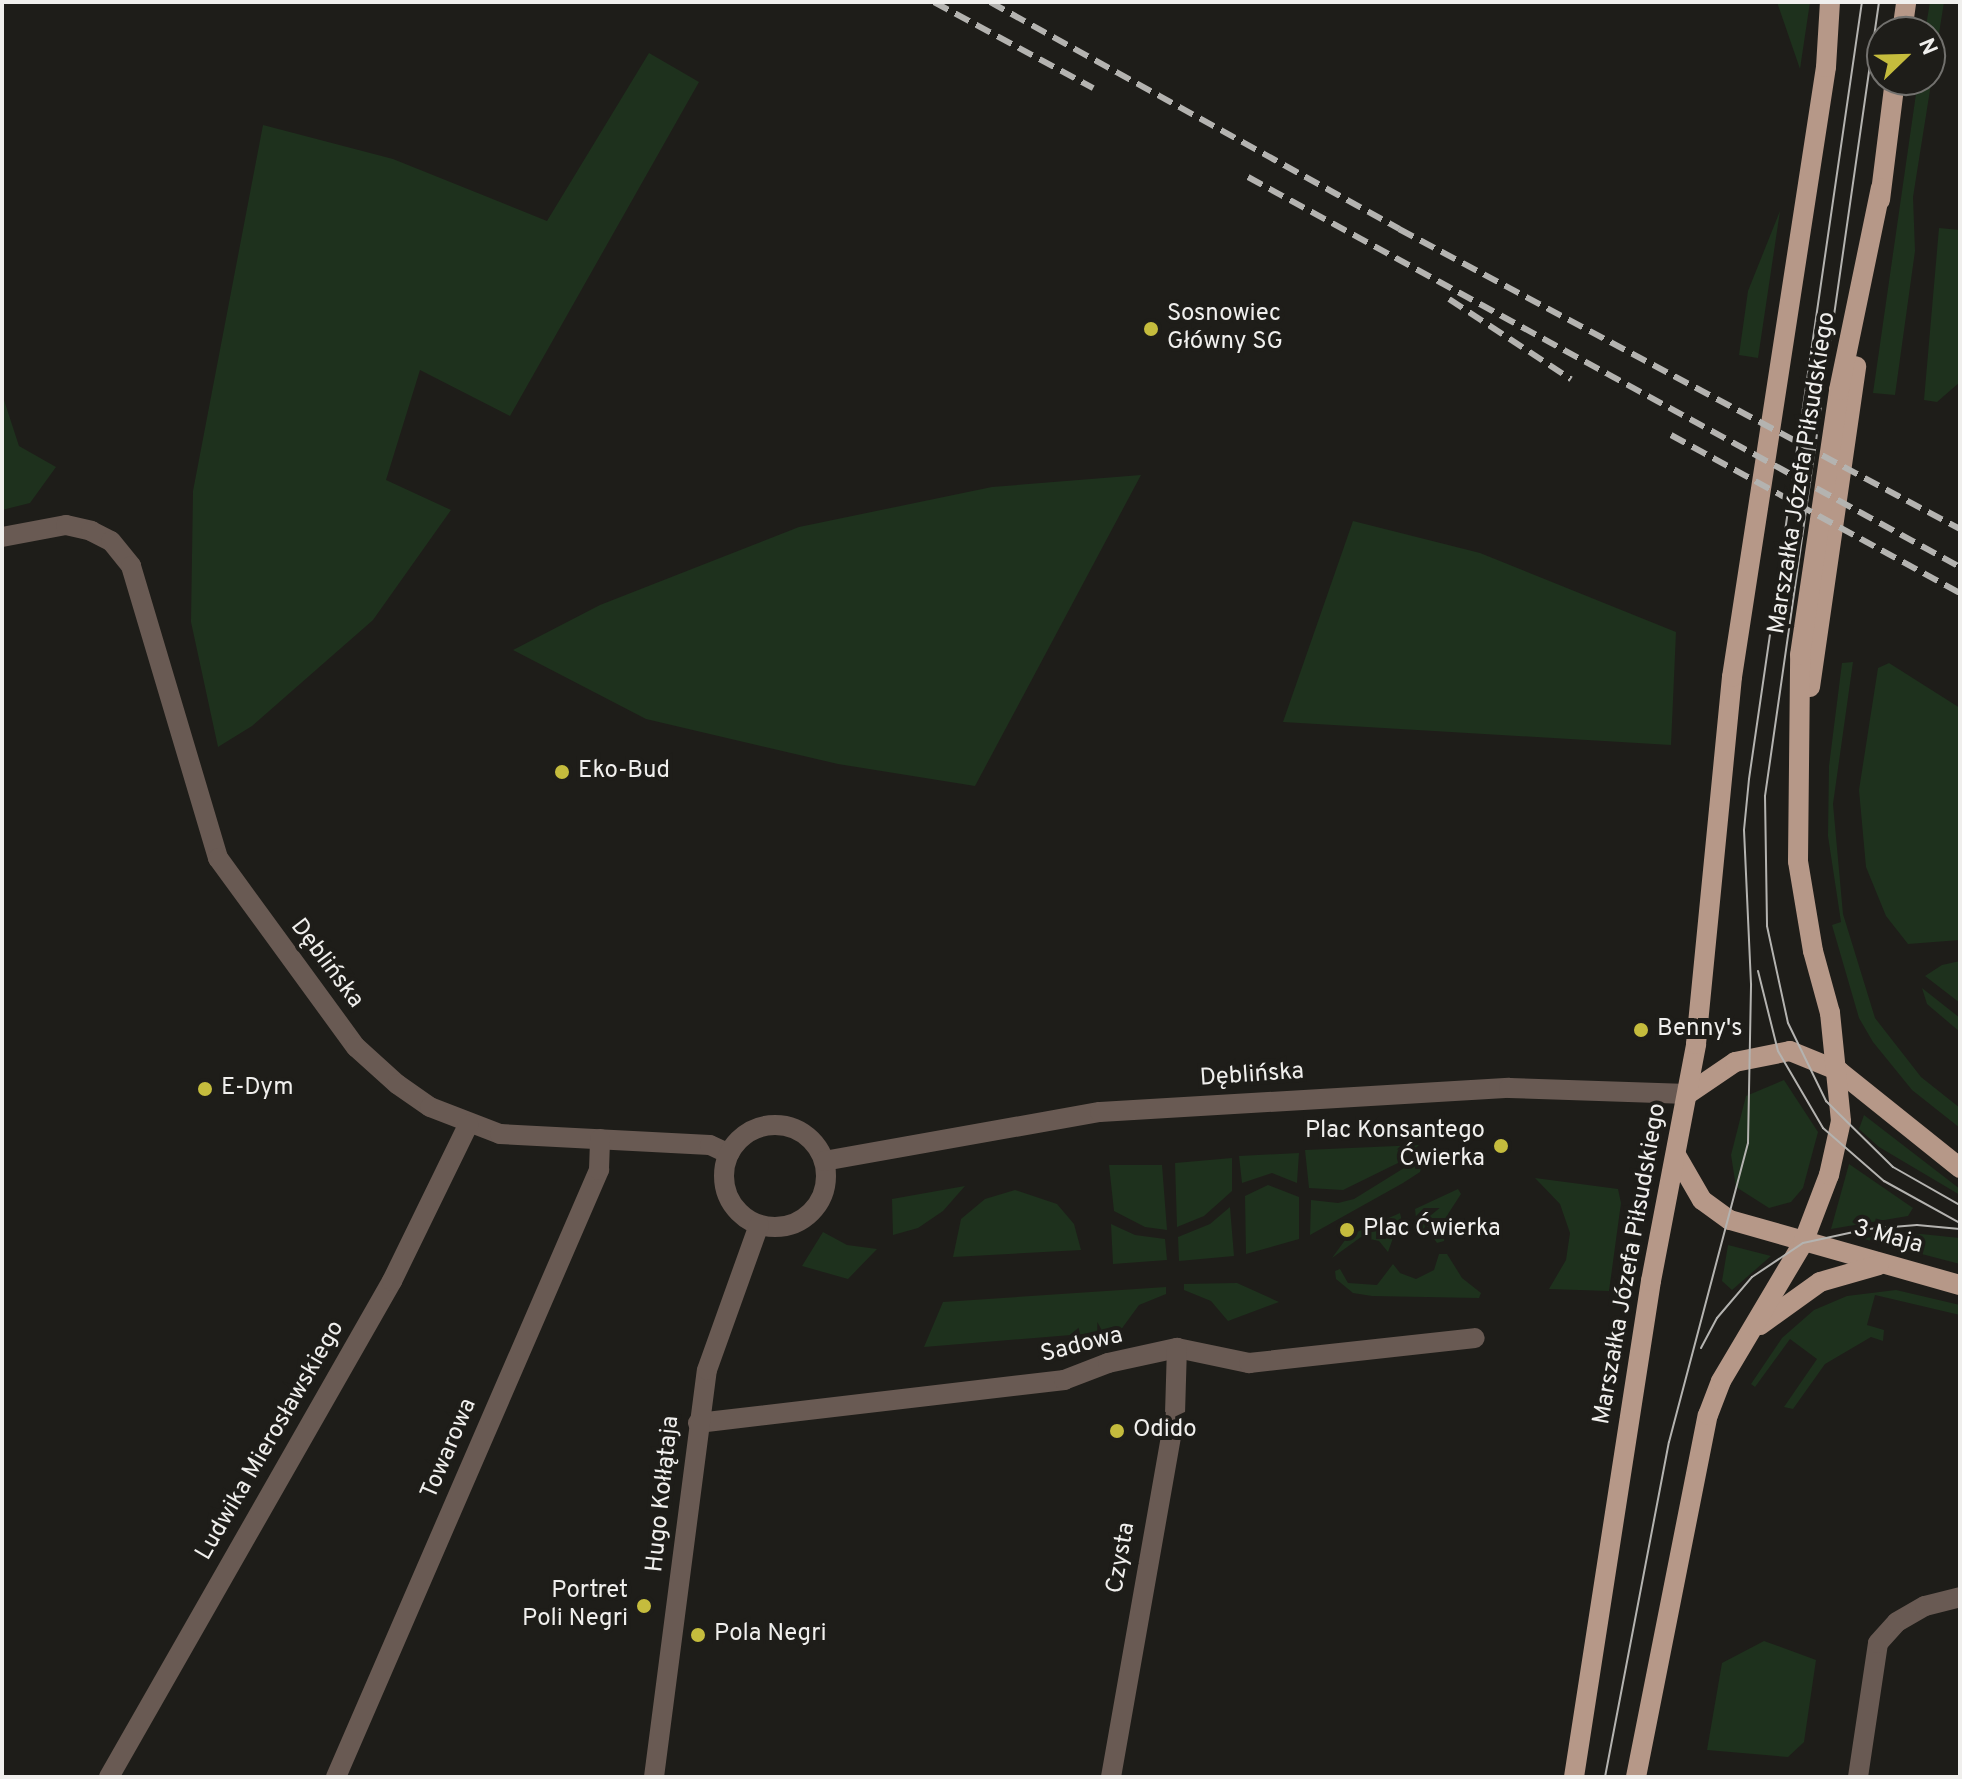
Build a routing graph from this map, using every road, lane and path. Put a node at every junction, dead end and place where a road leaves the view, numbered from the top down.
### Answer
1 (1830, 2) edge
2 (1893, 96) edge
3 (2, 537) edge
4 (1839, 1071) junction
5 (1688, 1094) junction
6 (468, 1125) junction
7 (600, 1139) junction
8 (729, 1154) junction
9 (1676, 1155) junction
10 (824, 1161) junction
11 (1960, 1168) edge
12 (759, 1225) junction
13 (1803, 1243) junction
14 (1887, 1264) junction
15 (1960, 1285) edge
16 (1748, 1334) junction
17 (1475, 1338) dead end
18 (1177, 1348) junction
19 (698, 1423) junction
20 (1960, 1597) edge
21 (109, 1777) edge
22 (336, 1777) edge
23 (654, 1777) edge
24 (1111, 1777) edge
25 (1574, 1777) edge
26 (1636, 1777) edge
27 (1858, 1777) edge

1 - 5 main road, Marszałka Józefa Piłsudskiego
2 - 4 main road, Marszałka Józefa Piłsudskiego
3 - 6 street, Dęblińska
4 - 5 main road
4 - 11 main road
4 - 13 main road
5 - 9 main road, Marszałka Józefa Piłsudskiego
5 - 10 street, Dęblińska
6 - 7 street, Dęblińska
6 - 21 street, Ludwika Mierosławskiego
7 - 8 street, Dęblińska
7 - 22 street, Towarowa
8 - 10 street
8 - 12 street
9 - 13 main road
9 - 25 main road, Marszałka Józefa Piłsudskiego
10 - 12 street
12 - 19 street, Hugo Kołłątaja
13 - 14 main road, 3 Maja
13 - 16 main road
14 - 15 main road, 3 Maja
14 - 16 main road
16 - 26 main road
17 - 18 street, Sadowa
18 - 19 street, Sadowa
18 - 24 street, Czysta
19 - 23 street, Hugo Kołłątaja
20 - 27 street

